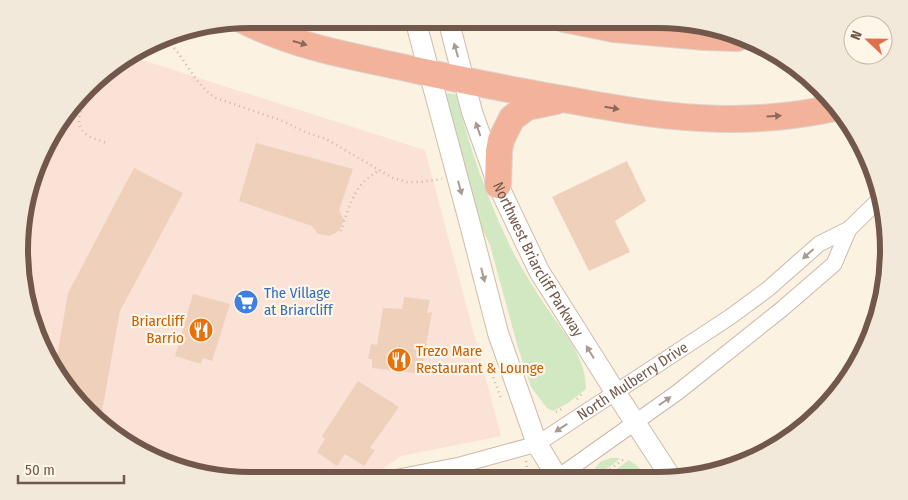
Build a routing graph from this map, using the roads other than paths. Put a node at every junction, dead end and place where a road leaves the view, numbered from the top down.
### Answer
1 (259, 28) edge
2 (417, 28) edge
3 (450, 28) edge
4 (609, 28) edge
5 (725, 38) edge
6 (430, 73) junction
7 (465, 81) junction
8 (564, 100) junction
9 (830, 108) edge
10 (498, 185) junction
11 (875, 204) edge
12 (849, 229) junction
13 (616, 393) junction
14 (635, 422) junction
15 (537, 444) junction
16 (424, 472) edge
17 (553, 472) edge
18 (567, 472) edge
19 (667, 472) edge

1 -> 6 highway
2 - 6 main road
7 -> 3 main road, Northwest Briarcliff Parkway
4 - 5 highway
6 - 7 highway
6 -> 15 main road
7 - 8 highway
10 -> 7 main road, Northwest Briarcliff Parkway
8 -> 9 highway
8 - 10 highway
13 -> 10 main road, Northwest Briarcliff Parkway
11 - 12 street, North Mulberry Drive
12 -> 13 street, North Mulberry Drive
14 -> 12 street, North Mulberry Drive
13 - 14 main road, Northwest Briarcliff Parkway
13 -> 15 street, North Mulberry Drive
14 - 18 street, North Mulberry Drive
14 - 19 main road, Northwest Briarcliff Parkway
15 - 16 street, North Mulberry Drive
15 - 17 main road

